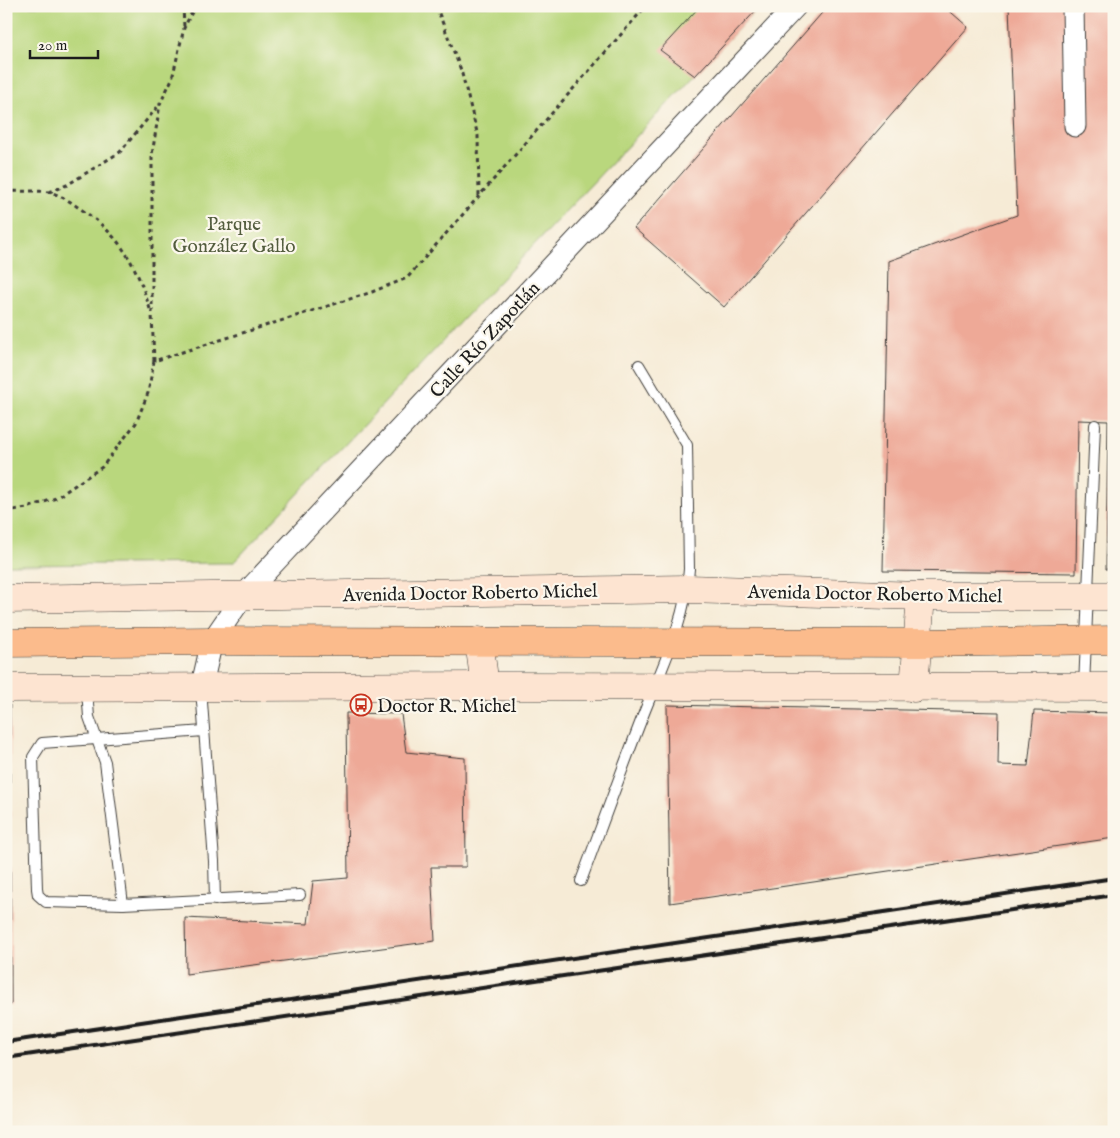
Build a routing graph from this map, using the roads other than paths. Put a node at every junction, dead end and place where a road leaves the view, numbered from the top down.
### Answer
1 (796, 6) edge
2 (1074, 6) edge
3 (1075, 126) dead end
4 (639, 364) dead end
5 (1095, 425) dead end
6 (688, 589) junction
7 (243, 596) junction
8 (921, 596) junction
9 (1101, 596) edge
10 (6, 599) edge
11 (1086, 640) junction
12 (1114, 640) edge
13 (212, 641) junction
14 (479, 642) junction
15 (6, 643) edge
16 (673, 643) junction
17 (919, 643) junction
18 (485, 686) junction
19 (655, 687) junction
20 (1084, 687) junction
21 (1114, 687) edge
22 (6, 688) edge
23 (87, 688) junction
24 (914, 688) junction
25 (201, 689) junction
26 (204, 731) junction
27 (97, 738) junction
28 (581, 881) dead end
29 (300, 895) dead end
30 (215, 900) junction
31 (123, 904) junction

1 - 7 street, Calle Río Zapotlán
2 - 3 street
4 - 6 lane
5 - 9 lane
6 - 7 main road, Avenida Doctor Roberto Michel
6 - 8 main road, Avenida Doctor Roberto Michel
6 - 16 lane
7 - 10 main road, Avenida Doctor Roberto Michel
7 - 13 street, Calle Río Zapotlán
8 - 9 main road, Avenida Doctor Roberto Michel
8 - 17 main road
9 - 11 lane
11 - 12 main road
11 - 17 main road
11 - 20 lane
13 - 14 main road
13 - 15 main road
13 - 25 street, Calle Río Zapotlán
14 - 16 main road
14 - 18 main road
16 - 17 main road
16 - 19 lane
17 - 24 main road
18 - 19 main road
18 - 25 main road
19 - 24 main road
19 - 28 lane
20 - 21 main road
20 - 24 main road
22 - 23 main road
23 - 25 main road
23 - 27 lane
25 - 26 lane
26 - 27 lane
26 - 30 lane
27 - 31 lane
27 - 31 lane
29 - 30 lane
30 - 31 lane

